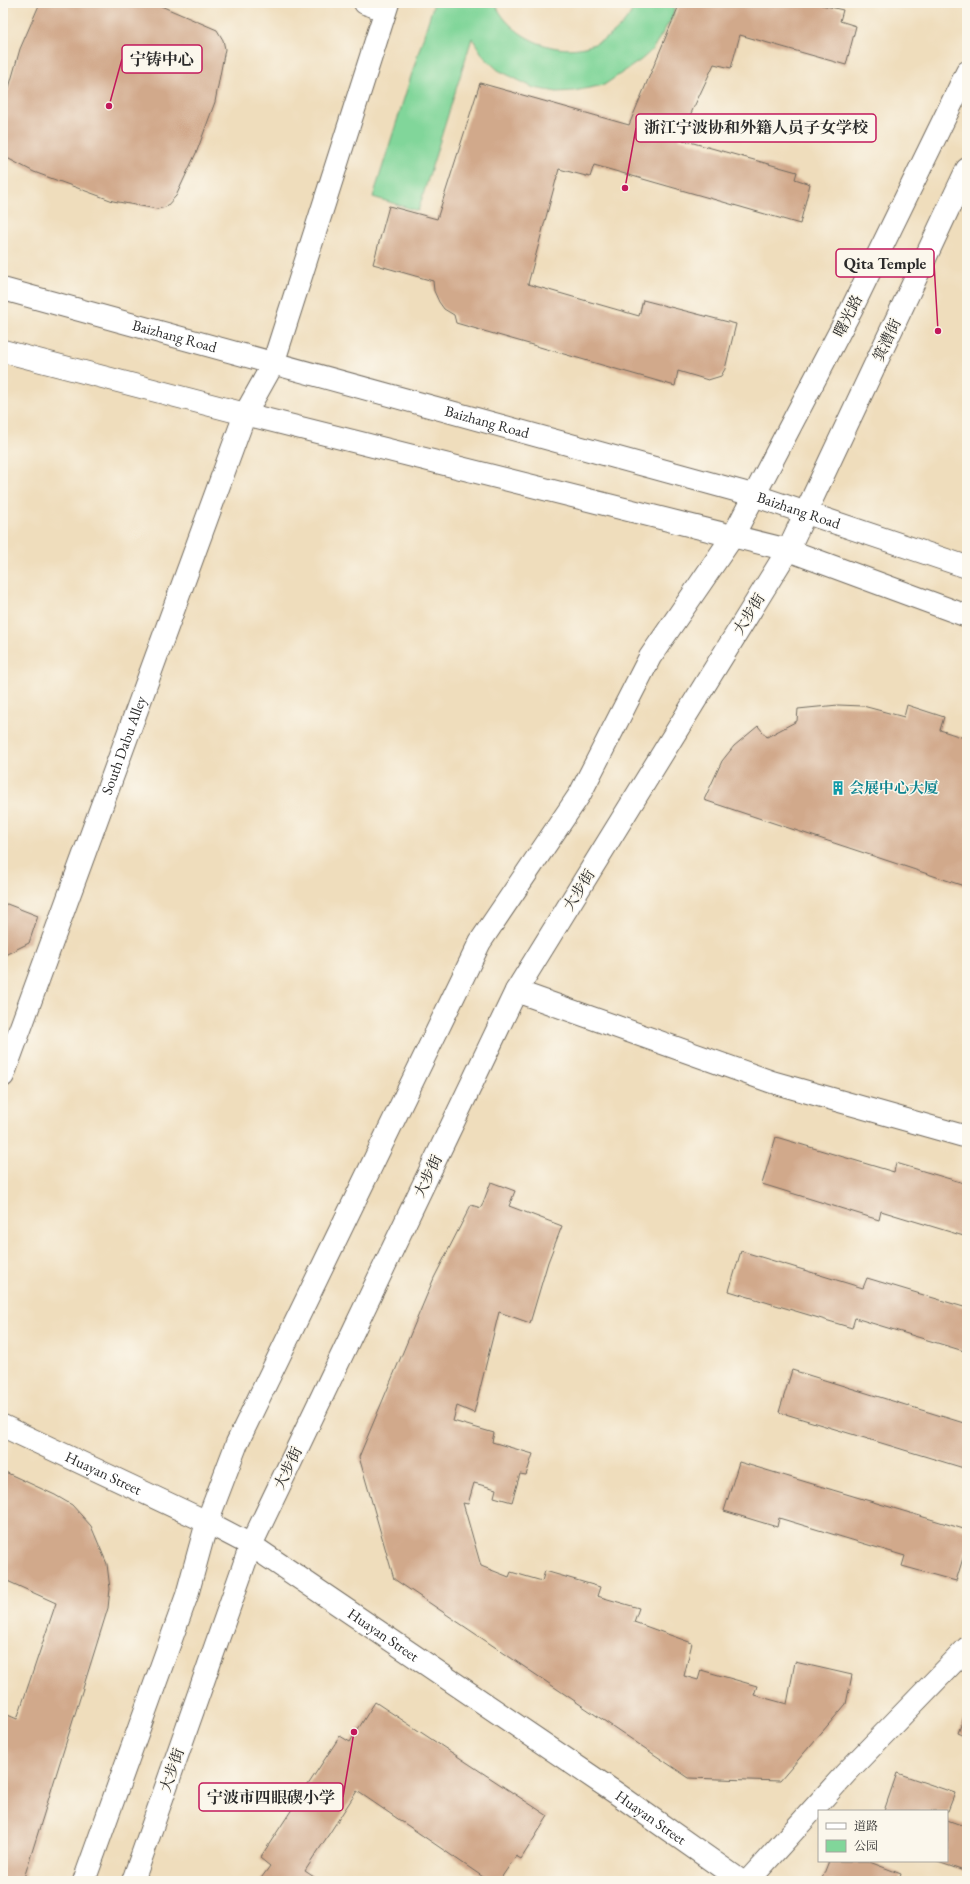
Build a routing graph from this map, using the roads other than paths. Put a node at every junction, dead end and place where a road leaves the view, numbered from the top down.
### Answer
1 (380, 5) edge
2 (967, 72) edge
3 (967, 168) edge
4 (3, 289) edge
5 (3, 351) edge
6 (273, 364) junction
7 (245, 414) junction
8 (753, 495) junction
9 (807, 512) junction
10 (733, 536) junction
11 (788, 550) junction
12 (967, 567) edge
13 (967, 616) edge
14 (516, 991) junction
15 (3, 1076) edge
16 (967, 1137) edge
17 (3, 1426) edge
18 (208, 1522) junction
19 (250, 1545) junction
20 (967, 1648) edge
21 (84, 1881) edge
22 (133, 1881) edge
23 (741, 1881) edge
24 (748, 1881) edge

1 - 6 main road, South Dabu Alley
2 - 8 main road, 曙光路
3 - 9 main road, 箕漕街
4 - 6 main road, Baizhang Road
5 - 7 main road
6 - 7 main road, South Dabu Alley
6 - 8 main road, Baizhang Road
7 - 10 main road
7 - 15 main road, South Dabu Alley
8 - 9 main road, Baizhang Road
8 - 10 main road, 曙光路
9 - 11 main road, 大步街
9 - 12 main road, Baizhang Road
10 - 11 main road
10 - 18 main road
11 - 13 main road
11 - 14 main road, 大步街
14 - 16 main road
14 - 19 main road, 大步街
17 - 18 main road, Huayan Street
18 - 19 main road, Huayan Street
18 - 21 main road
19 - 22 main road, 大步街
19 - 23 main road, Huayan Street
20 - 24 main road

